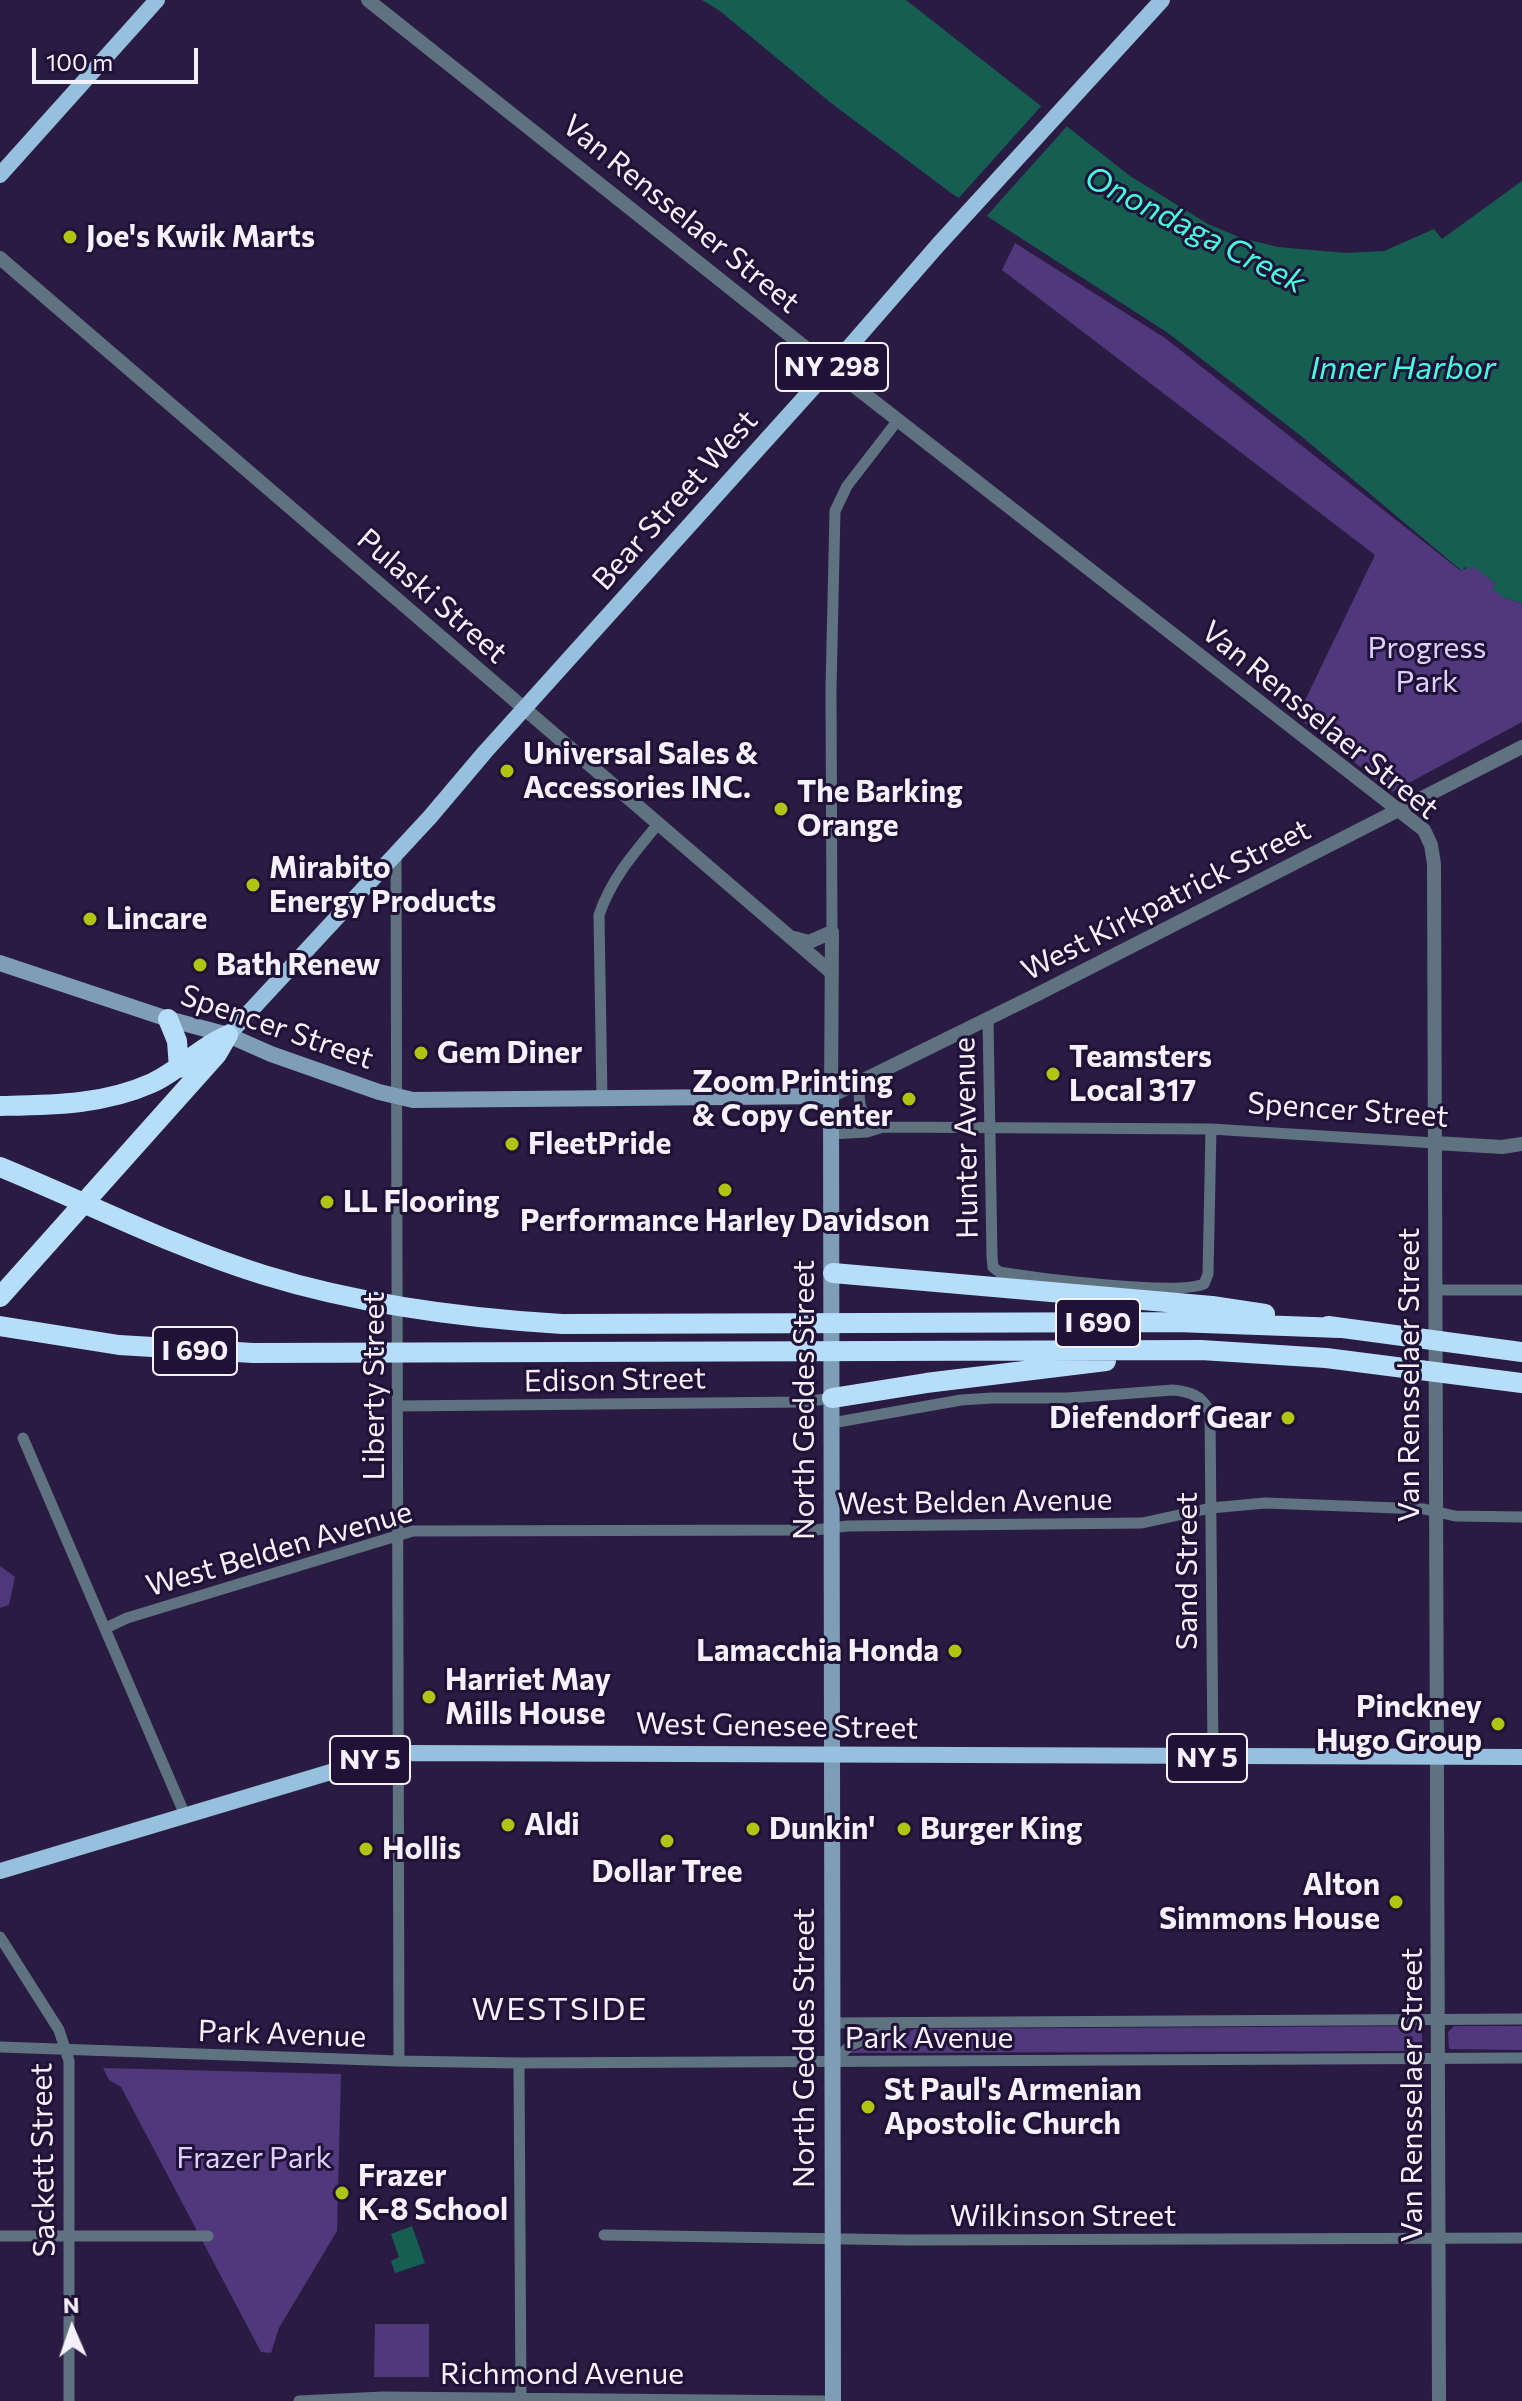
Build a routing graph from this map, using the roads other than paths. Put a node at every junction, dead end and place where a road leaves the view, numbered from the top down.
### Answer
1 (157, 0) edge
2 (368, 0) edge
3 (1160, 2) edge
4 (0, 175) edge
5 (0, 258) edge
6 (831, 368) junction
7 (898, 420) junction
8 (524, 709) junction
9 (1522, 747) edge
10 (1398, 812) junction
11 (658, 824) junction
12 (396, 853) junction
13 (832, 932) junction
14 (790, 936) junction
15 (0, 963) edge
16 (832, 973) junction
17 (168, 1019) junction
18 (988, 1019) junction
19 (228, 1035) junction
20 (179, 1068) junction
21 (860, 1083) junction
22 (831, 1096) junction
23 (396, 1097) junction
24 (602, 1100) junction
25 (0, 1106) edge
26 (883, 1127) junction
27 (991, 1129) junction
28 (1211, 1129) junction
29 (831, 1134) junction
30 (1435, 1143) junction
31 (1522, 1144) edge
32 (0, 1167) edge
33 (833, 1273) junction
34 (1435, 1290) junction
35 (1522, 1290) edge
36 (0, 1297) edge
37 (6, 1328) edge
38 (1340, 1328) junction
39 (1522, 1352) edge
40 (1242, 1353) junction
41 (1522, 1383) edge
42 (832, 1398) junction
43 (398, 1406) junction
44 (832, 1423) junction
45 (23, 1438) dead end
46 (1211, 1508) junction
47 (1436, 1512) junction
48 (1522, 1517) edge
49 (831, 1528) junction
50 (399, 1535) junction
51 (106, 1628) junction
52 (399, 1754) junction
53 (831, 1754) junction
54 (1522, 1757) edge
55 (1213, 1758) junction
56 (1437, 1758) junction
57 (185, 1815) junction
58 (0, 1871) edge
59 (0, 1937) edge
60 (1522, 2019) edge
61 (1437, 2020) junction
62 (910, 2022) junction
63 (831, 2023) junction
64 (0, 2047) edge
65 (66, 2049) junction
66 (1522, 2058) edge
67 (1437, 2059) junction
68 (399, 2061) junction
69 (832, 2062) junction
70 (519, 2063) junction
71 (604, 2235) dead end
72 (0, 2236) edge
73 (69, 2236) junction
74 (208, 2236) dead end
75 (1522, 2238) edge
76 (832, 2239) junction
77 (1438, 2239) junction
78 (359, 2400) edge
79 (521, 2400) edge
80 (69, 2401) edge
81 (299, 2401) edge
82 (824, 2401) edge
83 (833, 2401) edge
84 (1439, 2401) edge

1 - 4 main road
2 - 6 street, Van Rensselaer Street
3 - 6 main road, Bear Street West / NY 298
5 - 8 street, Pulaski Street
6 - 7 street, Van Rensselaer Street
6 - 8 main road, Bear Street West / NY 298
7 - 10 street, Van Rensselaer Street
7 - 13 street, North Geddes Street
8 - 11 street, Pulaski Street
8 - 12 main road, Bear Street West / NY 298
9 - 10 street, West Kirkpatrick Street
10 - 18 street, West Kirkpatrick Street
10 - 30 street, Van Rensselaer Street
11 - 14 street, Pulaski Street
11 - 24 street
12 - 19 main road, Bear Street West / NY 298
12 - 23 street, Liberty Street
13 - 14 street
13 - 16 street, North Geddes Street
14 - 16 street, Pulaski Street
15 - 17 main road, Spencer Street
16 - 22 street, North Geddes Street
17 - 19 main road, Spencer Street
17 - 20 highway
18 - 21 street, West Kirkpatrick Street
18 - 27 street, Hunter Avenue
19 - 20 highway
19 - 23 main road, Spencer Street
19 - 36 highway
20 - 25 highway
21 - 22 street, West Kirkpatrick Street
21 - 26 street
22 - 24 main road, Spencer Street
22 - 29 main road, North Geddes Street
23 - 24 main road, Spencer Street
23 - 43 street, Liberty Street
26 - 27 street, Spencer Street
26 - 29 street, Spencer Street
27 - 28 street, Spencer Street
27 - 28 street, Hunter Avenue
28 - 30 street, Spencer Street
29 - 33 main road, North Geddes Street
30 - 31 street, Spencer Street
30 - 34 street, Van Rensselaer Street
32 - 38 highway, I 690
33 - 38 highway
33 - 42 main road, North Geddes Street
34 - 35 street
34 - 47 street, Van Rensselaer Street
37 - 40 highway, I 690
38 - 39 highway, I 690
40 - 41 highway, I 690
40 - 42 highway
42 - 43 street, Edison Street
42 - 44 main road, North Geddes Street
43 - 50 street, Liberty Street
44 - 46 street, Sand Street
44 - 49 main road, North Geddes Street
45 - 51 street
46 - 47 street, West Belden Avenue
46 - 49 street, West Belden Avenue
46 - 55 street, Sand Street
47 - 48 street, West Belden Avenue
47 - 56 street, Van Rensselaer Street
49 - 50 street, West Belden Avenue
49 - 53 main road, North Geddes Street
50 - 51 street, West Belden Avenue
50 - 52 street, Liberty Street
51 - 57 street
52 - 53 main road, West Genesee Street / NY 5
52 - 57 main road, West Genesee Street / NY 5
52 - 68 street, Liberty Street
53 - 55 main road, West Genesee Street / NY 5
53 - 63 main road, North Geddes Street
54 - 56 main road, West Genesee Street / NY 5
55 - 56 main road, West Genesee Street / NY 5
56 - 61 street, Van Rensselaer Street
57 - 58 main road, West Genesee Street / NY 5
59 - 65 street, Sackett Street
60 - 61 street, Park Avenue
61 - 62 street, Park Avenue
61 - 67 street, Van Rensselaer Street
62 - 63 street, Park Avenue
62 - 69 street
63 - 69 main road, North Geddes Street
64 - 65 street, Park Avenue
65 - 68 street, Park Avenue
65 - 73 street, Sackett Street
66 - 67 street, Park Avenue
67 - 69 street, Park Avenue
67 - 77 street, Van Rensselaer Street
68 - 70 street, Park Avenue
69 - 70 street, Park Avenue
69 - 76 main road, North Geddes Street
70 - 79 street
71 - 76 street, Wilkinson Street
72 - 73 street
73 - 74 street
73 - 80 street, Sackett Street
75 - 77 street, Wilkinson Street
76 - 77 street, Wilkinson Street
76 - 83 main road, North Geddes Street
77 - 84 street, Van Rensselaer Street
78 - 79 street, Richmond Avenue
78 - 81 street, Richmond Avenue
79 - 82 street, Richmond Avenue

